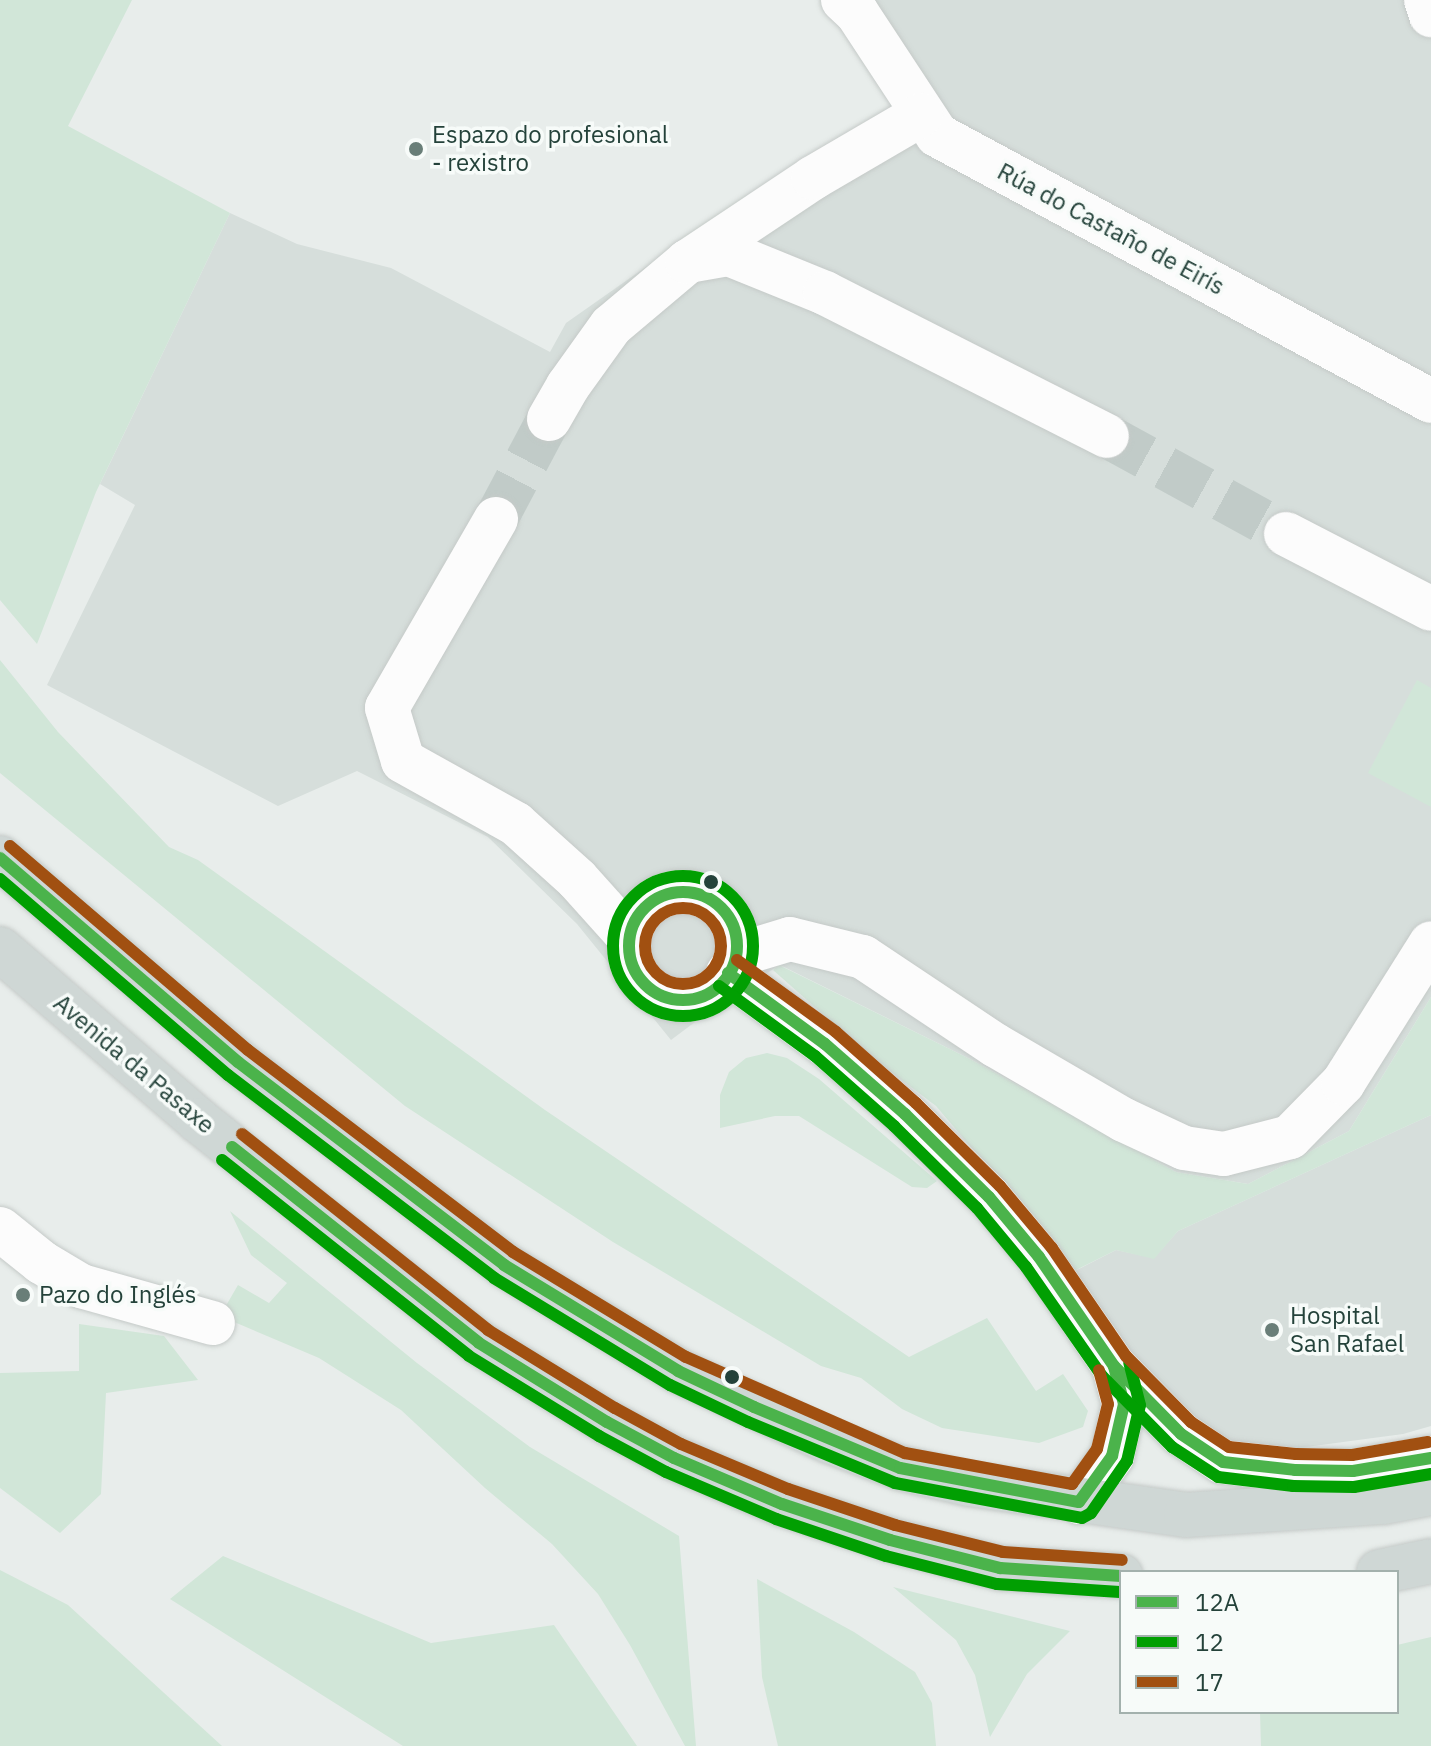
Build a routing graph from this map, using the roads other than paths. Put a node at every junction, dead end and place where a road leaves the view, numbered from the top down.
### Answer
1 (843, 0) edge
2 (1426, 0) edge
3 (1431, 15) edge
4 (921, 115) junction
5 (687, 262) junction
6 (1431, 401) edge
7 (549, 419) tunnel mouth
8 (1107, 436) tunnel mouth
9 (496, 519) tunnel mouth
10 (1286, 534) tunnel mouth
11 (1431, 609) edge
12 (0, 858) edge
13 (629, 937) junction
14 (1431, 943) edge
15 (0, 949) edge
16 (732, 964) junction
17 (0, 1229) edge
18 (213, 1323) dead end
19 (1114, 1366) junction
20 (1431, 1458) edge
21 (1431, 1493) edge
22 (1079, 1502) junction
23 (1431, 1561) edge
24 (1388, 1570) edge
25 (1119, 1576) edge

1 - 4 street, Rúa do Castaño de Eirís
2 - 3 street
4 - 5 street
4 - 6 street, Rúa do Castaño de Eirís
5 - 7 street
5 - 8 street
9 - 13 street
10 - 11 street
12 - 22 main road
13 - 16 street
13 - 16 street
14 - 16 street
15 - 25 main road, Avenida da Pasaxe
16 - 19 street
17 - 18 street
19 - 20 street
19 - 22 street
21 - 22 main road
23 - 24 main road

